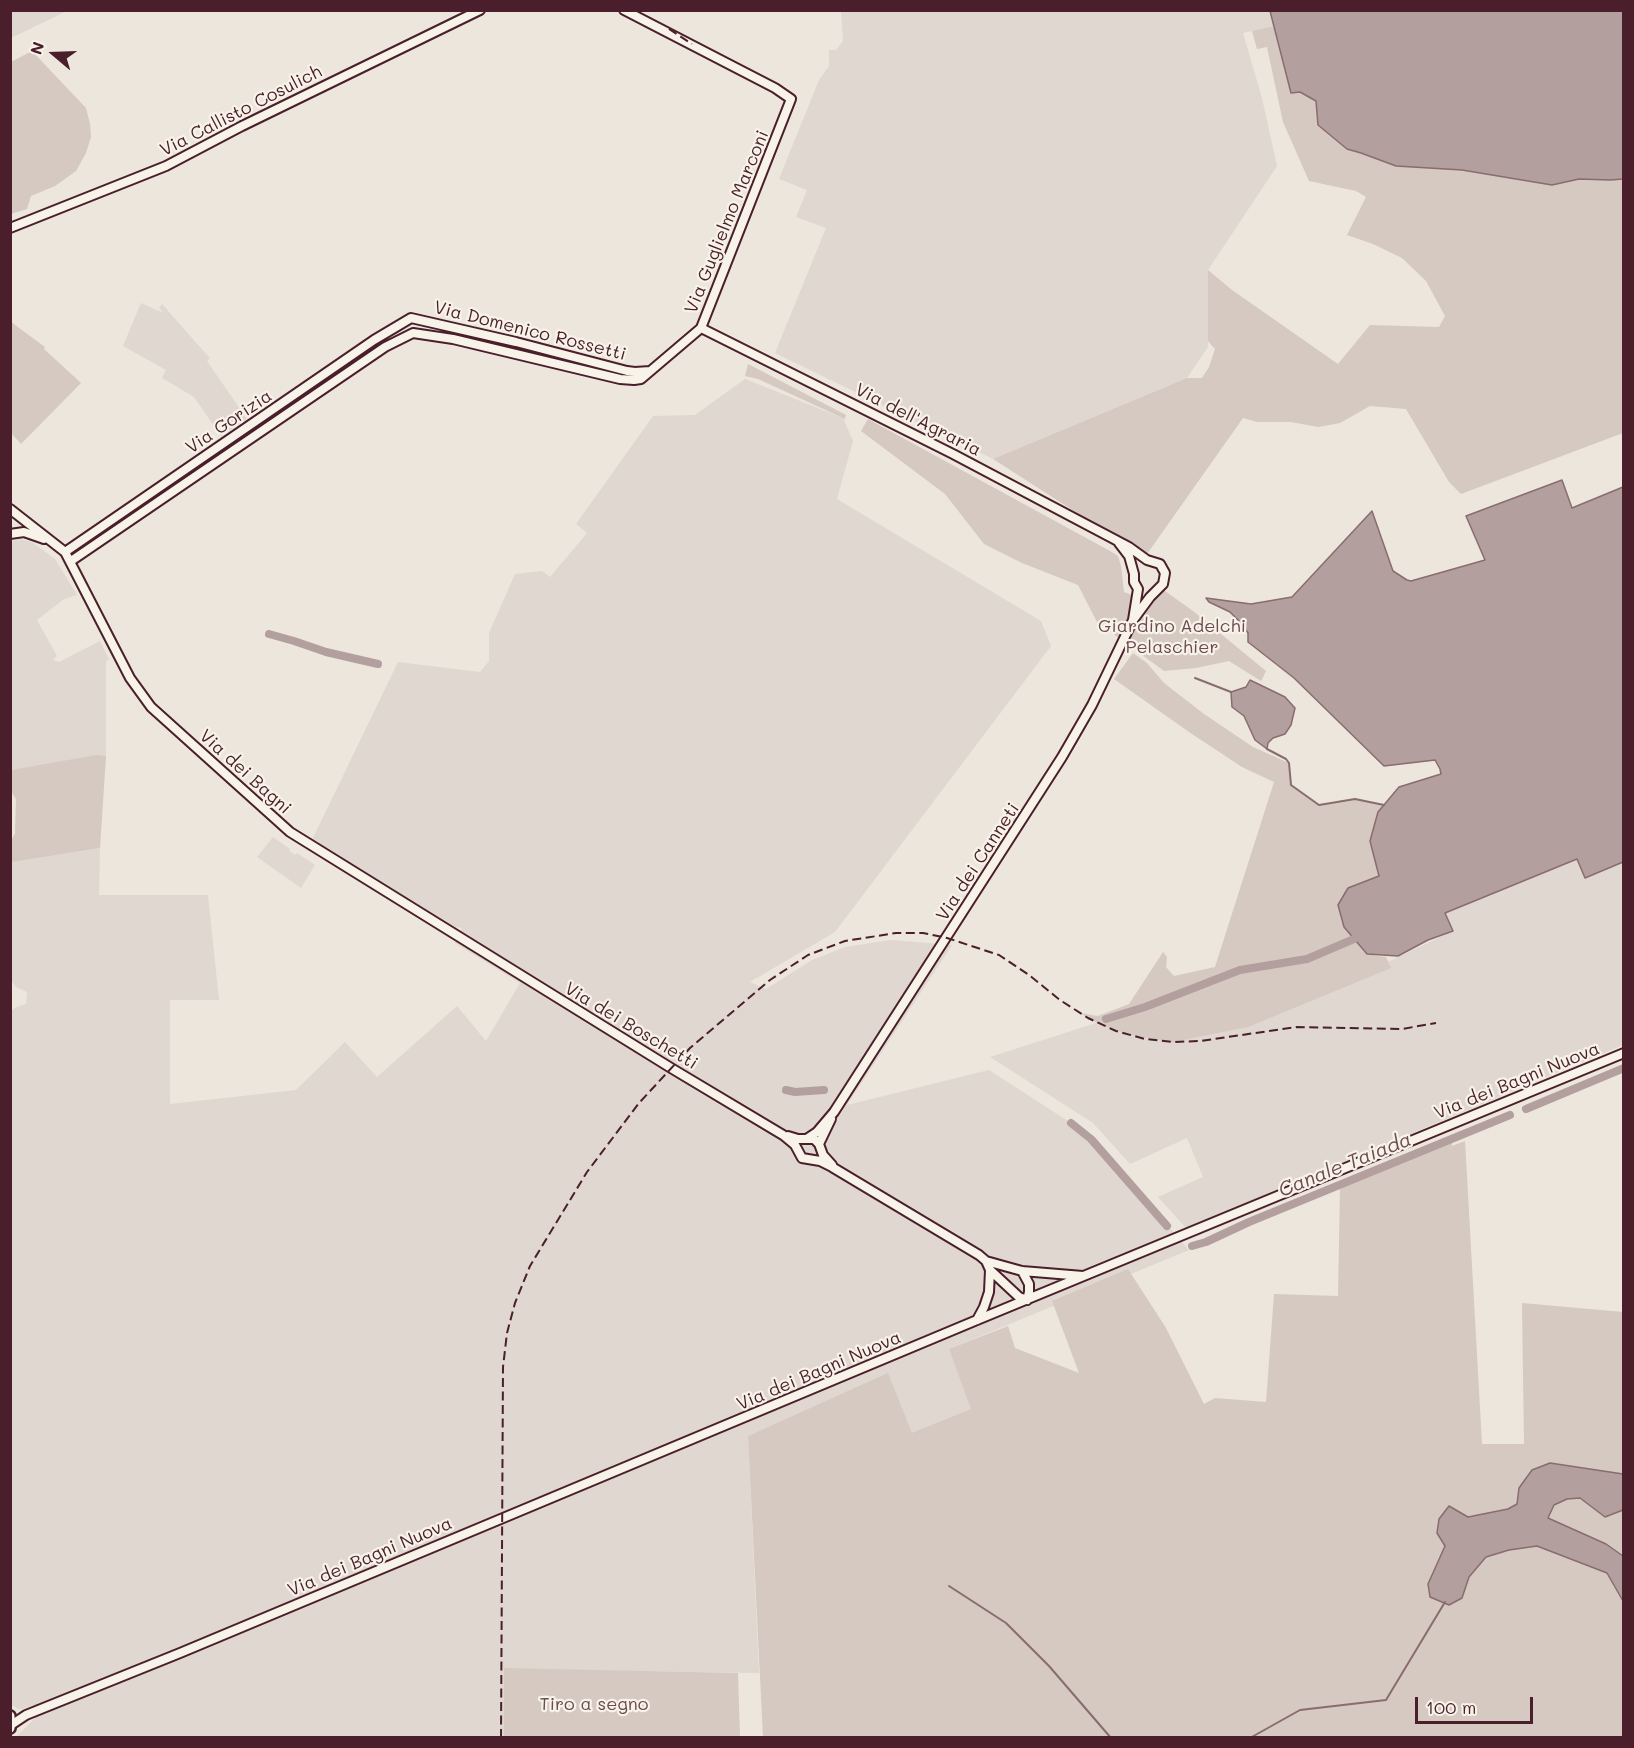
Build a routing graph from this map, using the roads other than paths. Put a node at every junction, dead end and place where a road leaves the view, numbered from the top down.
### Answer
1 (480, 10) edge
2 (624, 10) edge
3 (10, 228) edge
4 (411, 318) joint
5 (701, 328) junction
6 (413, 333) joint
7 (650, 371) junction
8 (10, 509) edge
9 (10, 517) edge
10 (24, 521) junction
11 (10, 534) edge
12 (1119, 543) junction
13 (54, 544) junction
14 (65, 552) junction
15 (1147, 560) junction
16 (71, 561) junction
17 (1134, 574) junction
18 (1136, 587) junction
19 (1154, 594) junction
20 (1133, 620) junction
21 (465, 940) joint
22 (1623, 1053) edge
23 (834, 1112) junction
24 (783, 1134) junction
25 (806, 1138) junction
26 (820, 1147) junction
27 (798, 1150) junction
28 (813, 1160) junction
29 (838, 1170) junction
30 (986, 1261) junction
31 (990, 1270) junction
32 (1022, 1271) junction
33 (1085, 1276) junction
34 (1027, 1300) junction
35 (977, 1320) junction
36 (11, 1720) edge

1 - 3 street, Via Callisto Cosulich
2 - 5 street, Via Guglielmo Marconi
4 - 7 street, Via Domenico Rossetti
4 - 14 street, Via Gorizia
5 - 7 street, Via Guglielmo Marconi
5 - 12 street, Via dell'Agraria
6 - 7 street, Via Domenico Rossetti
6 - 16 street, Via Gorizia
8 - 10 street
9 - 10 street
10 - 13 street
11 - 13 street
12 - 15 street, Via dell'Agraria
12 - 17 street
13 - 14 street
14 - 16 street, Via dei Bagni
15 - 17 street
15 - 19 street, Via dell'Agraria
16 - 21 street, Via dei Bagni
17 - 18 street
18 - 19 street
18 - 20 street, Via dei Canneti
19 - 20 street, Via dei Canneti
20 - 23 street, Via dei Canneti
21 - 24 street, Via dei Boschetti
22 - 33 street, Via dei Bagni Nuova
23 - 25 street, Via dei Canneti
23 - 26 street, Via dei Canneti
24 - 25 street, Via dei Boschetti
24 - 27 street, Via dei Boschetti
25 - 26 street, Via dei Boschetti
25 - 27 street
26 - 28 street
26 - 29 street, Via dei Boschetti
27 - 28 street, Via dei Boschetti
28 - 29 street, Via dei Boschetti
29 - 30 street, Via dei Boschetti
30 - 31 street
30 - 32 street, Via dei Boschetti
31 - 34 street
31 - 35 street
32 - 33 street, Via dei Boschetti
32 - 34 street
33 - 34 street, Via dei Bagni Nuova
34 - 35 street, Via dei Bagni Nuova
35 - 36 street, Via dei Bagni Nuova

